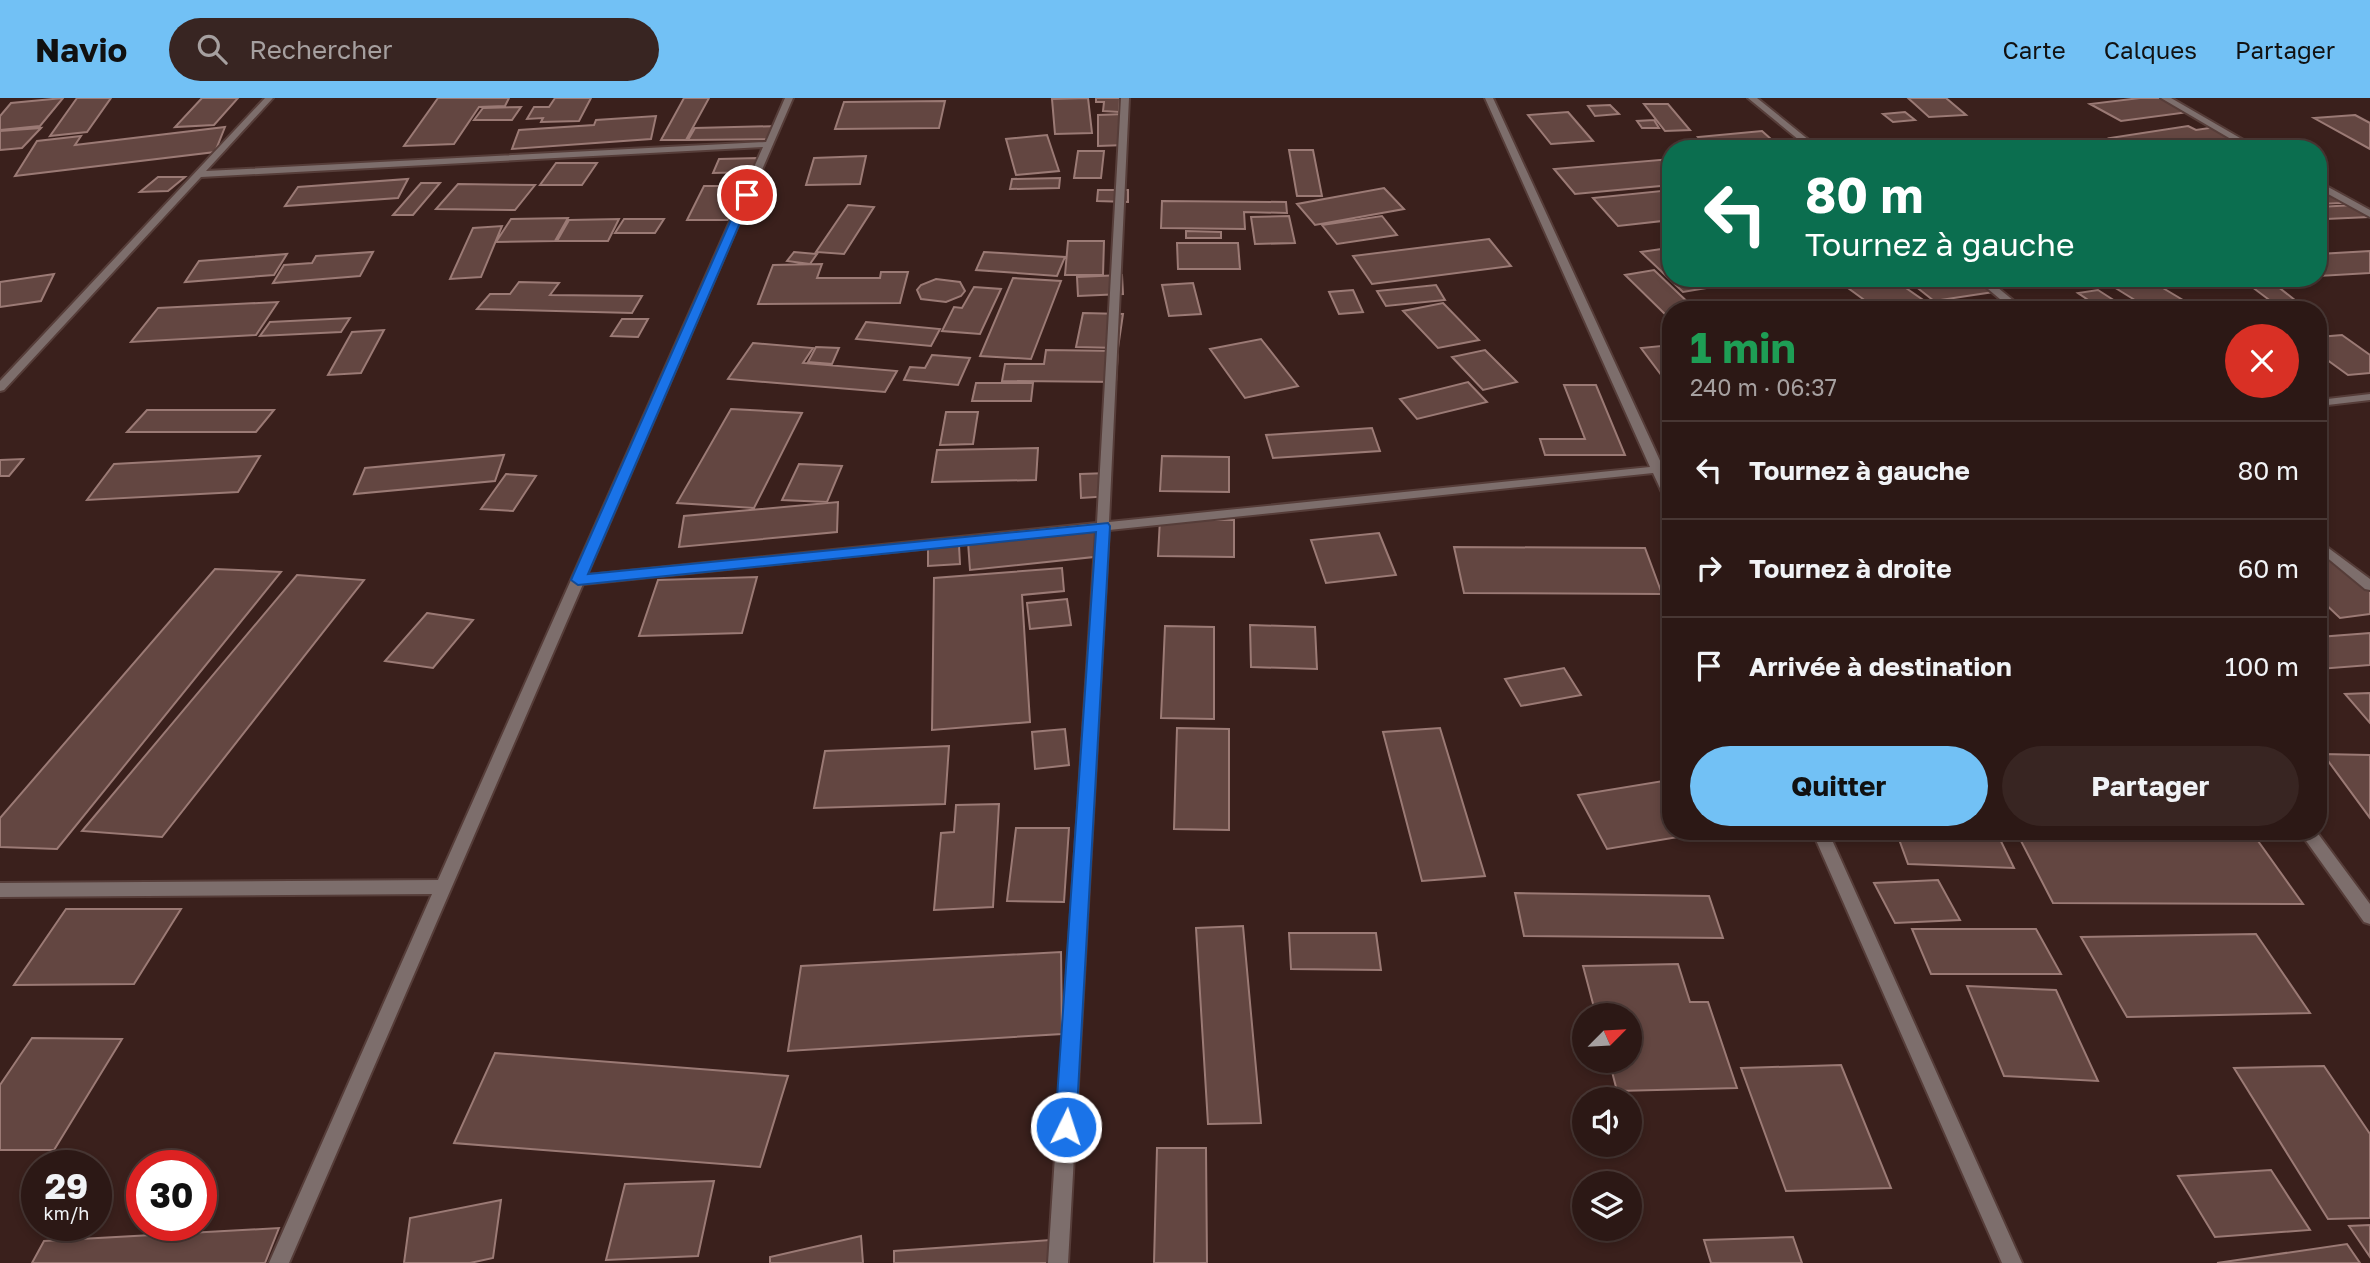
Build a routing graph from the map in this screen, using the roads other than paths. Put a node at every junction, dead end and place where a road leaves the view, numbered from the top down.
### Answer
1 (269, 98) edge
2 (789, 98) edge
3 (1125, 98) edge
4 (1489, 98) edge
5 (1752, 98) edge
6 (2165, 98) edge
7 (1805, 140) edge
8 (2239, 140) edge
9 (769, 144) junction
10 (199, 174) junction
11 (2327, 190) edge
12 (2370, 214) edge
13 (1991, 287) edge
14 (2009, 301) edge
15 (0, 388) edge
16 (2370, 397) edge
17 (2327, 401) edge
18 (1662, 463) edge
19 (1662, 469) edge
20 (1103, 526) junction
21 (2327, 551) edge
22 (578, 580) junction
23 (2370, 586) edge
24 (1823, 840) edge
25 (2314, 840) edge
26 (444, 887) junction
27 (0, 890) edge
28 (2370, 917) edge
29 (279, 1263) edge
30 (1058, 1263) edge
31 (2012, 1263) edge

1 - 10 street
2 - 9 street
3 - 20 street
4 - 18 street
5 - 7 street
6 - 8 street
9 - 10 street
9 - 22 street
10 - 15 street
11 - 12 street
13 - 14 street
16 - 17 street
19 - 20 street
20 - 22 street
20 - 30 street
21 - 23 street
22 - 26 street
24 - 31 street
25 - 28 street
26 - 27 street
26 - 29 street

